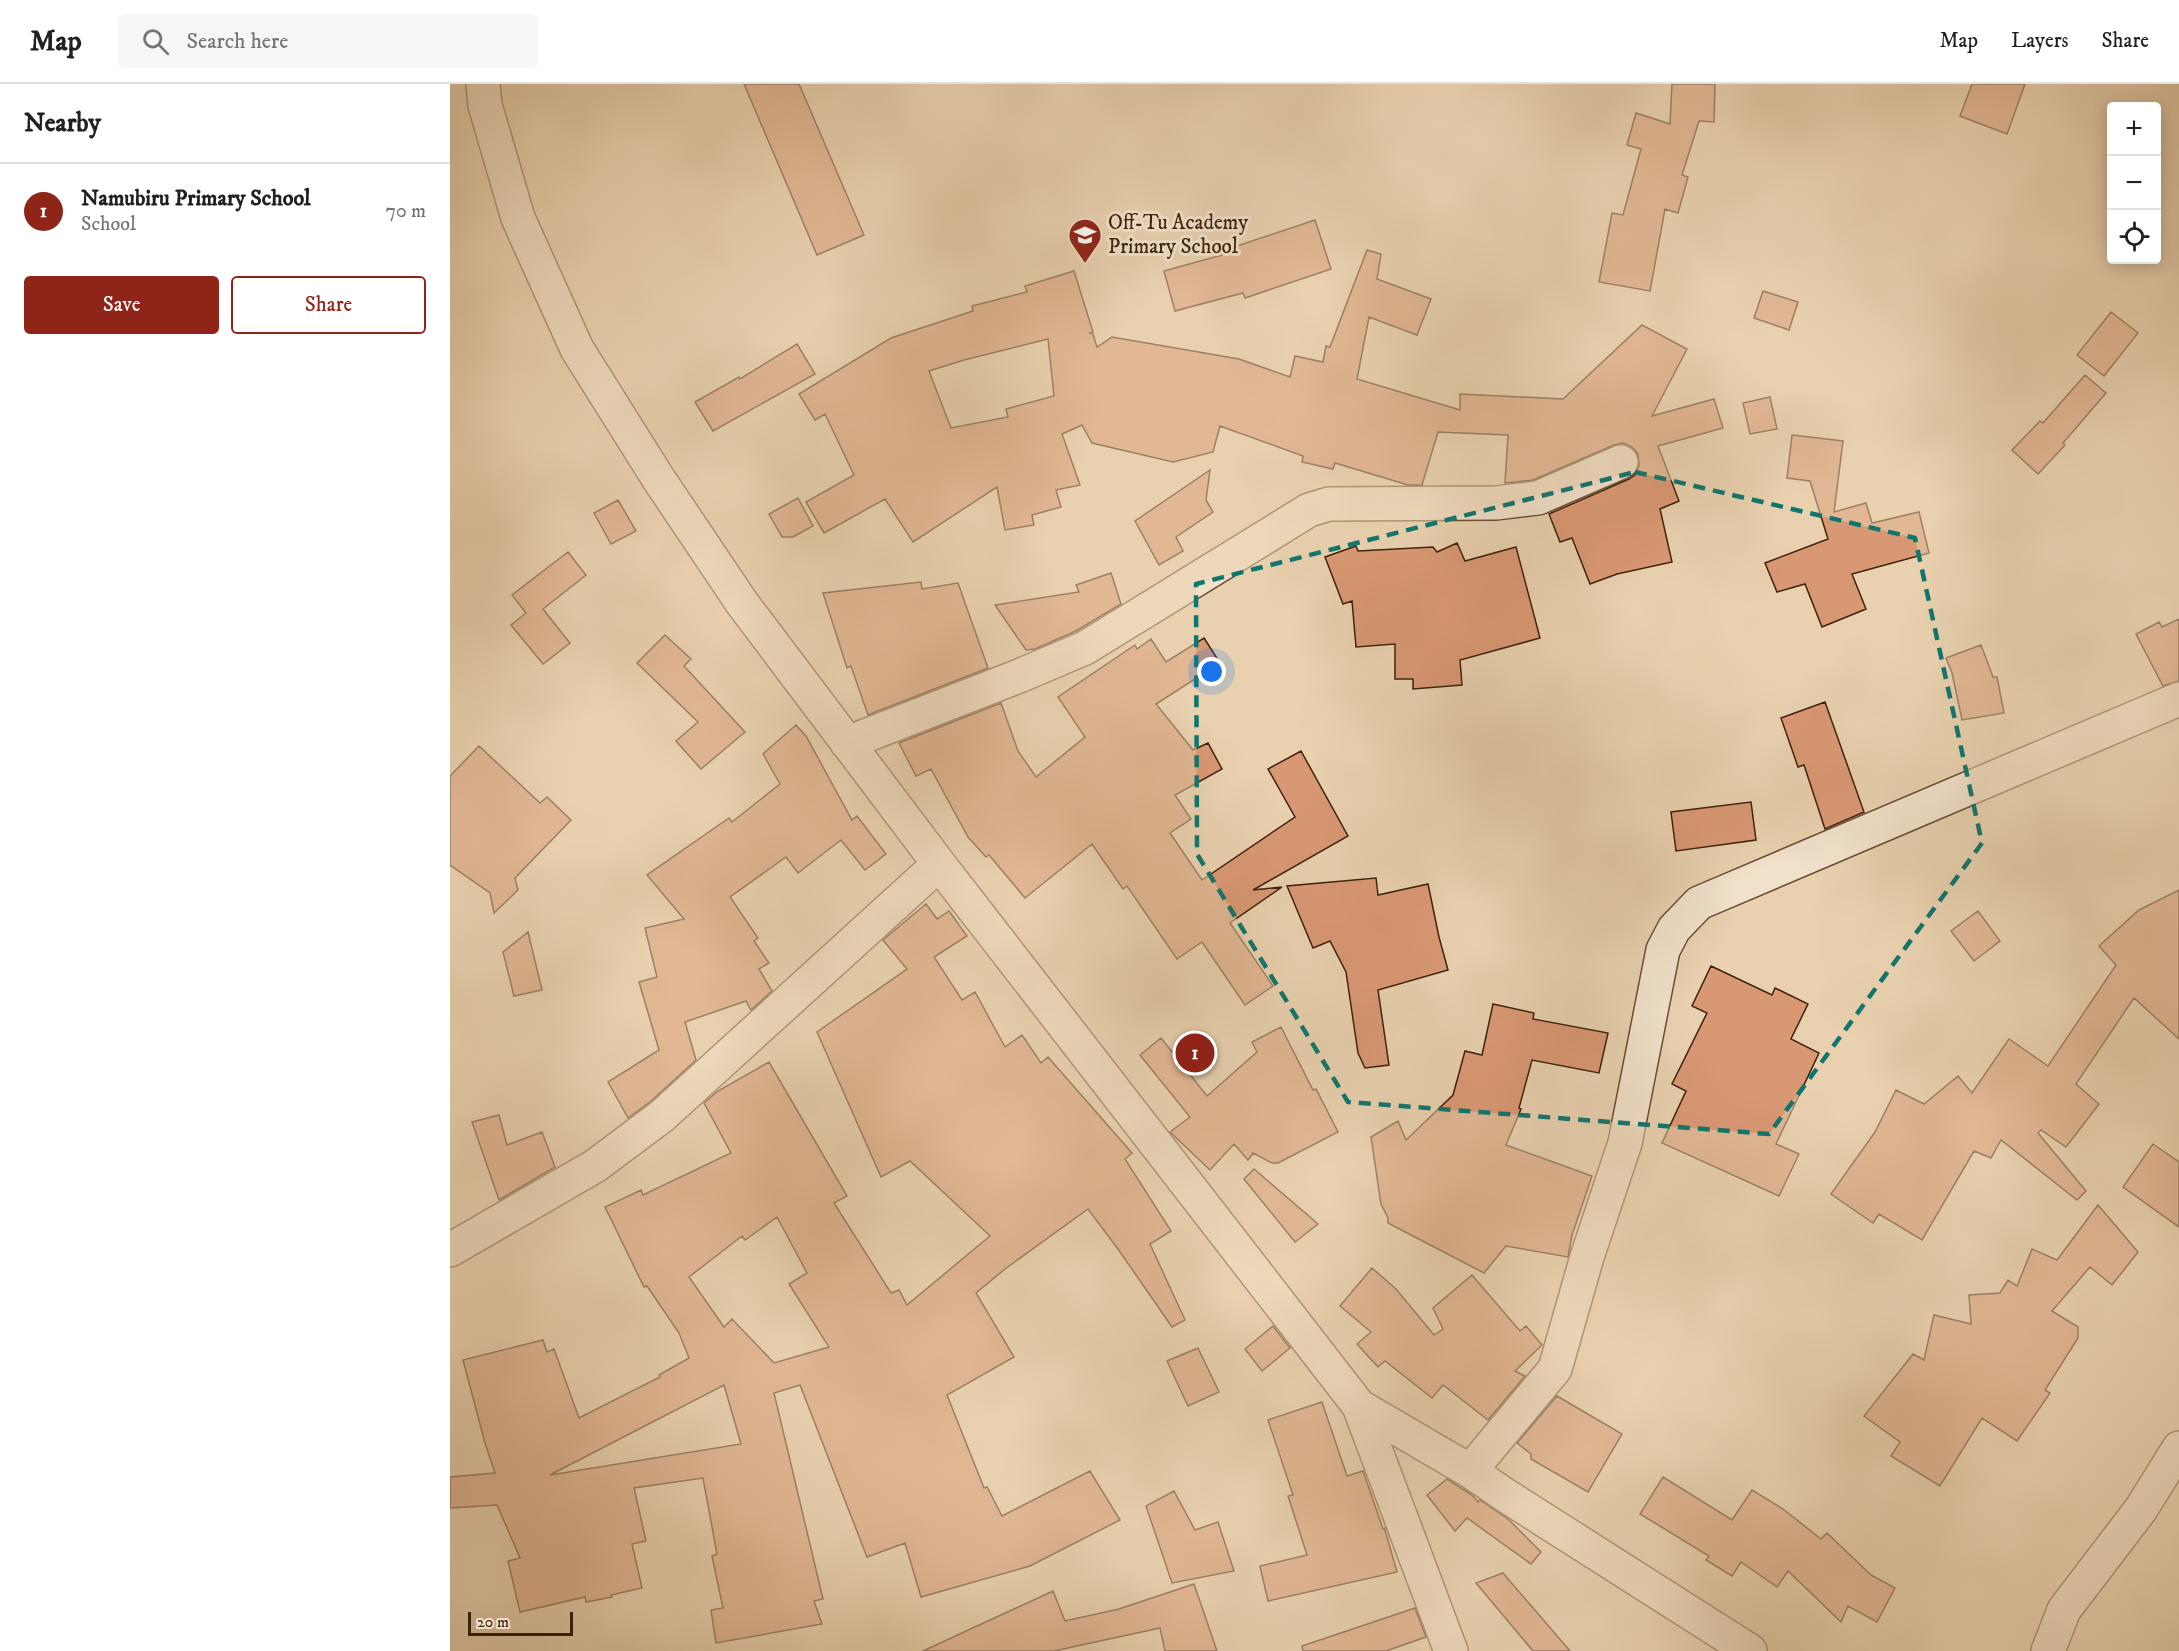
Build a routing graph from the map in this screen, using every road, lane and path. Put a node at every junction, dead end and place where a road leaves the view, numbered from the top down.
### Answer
1 (483, 84) edge
2 (1621, 462) dead end
3 (2179, 699) edge
4 (847, 743) junction
5 (939, 864) junction
6 (450, 1250) edge
7 (1359, 1406) junction
8 (2179, 1448) edge
9 (1470, 1471) junction
10 (1452, 1651) edge
11 (1750, 1651) edge
12 (2048, 1651) edge

1 - 4 street
2 - 4 street
3 - 9 street
4 - 5 street
5 - 6 street
5 - 7 street
7 - 9 street
7 - 10 street
8 - 12 street
9 - 11 street

